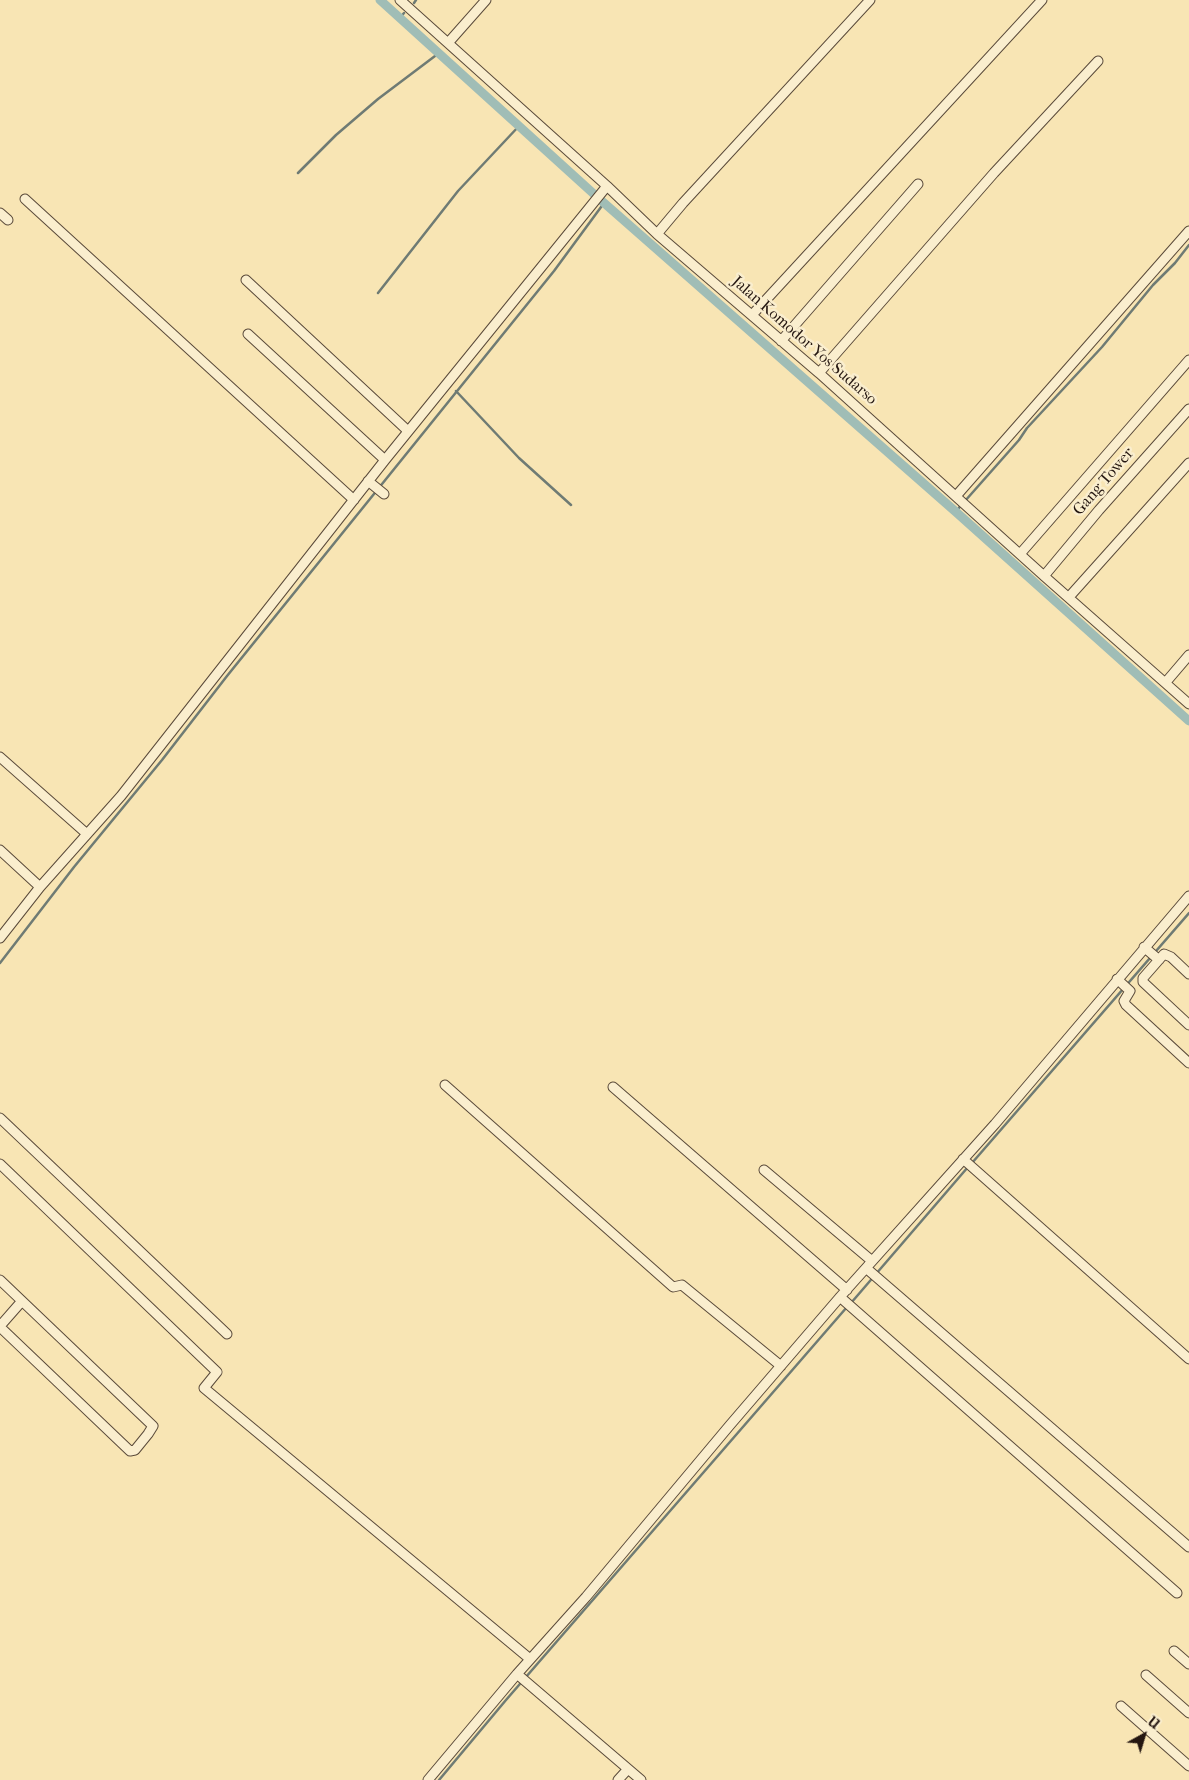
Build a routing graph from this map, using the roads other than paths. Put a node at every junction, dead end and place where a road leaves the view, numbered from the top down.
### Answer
1 (400, 0) edge
2 (486, 0) edge
3 (870, 0) edge
4 (1042, 0) edge
5 (448, 43) junction
6 (1098, 61) dead end
7 (918, 184) dead end
8 (605, 188) junction
9 (26, 199) dead end
10 (0, 213) edge
11 (8, 220) dead end
12 (1189, 231) edge
13 (657, 234) junction
14 (246, 280) dead end
15 (752, 315) junction
16 (248, 334) dead end
17 (781, 341) junction
18 (1189, 360) edge
19 (819, 373) junction
20 (1189, 409) edge
21 (408, 431) junction
22 (385, 460) junction
23 (1189, 463) edge
24 (371, 483) junction
25 (383, 493) dead end
26 (958, 497) junction
27 (354, 500) junction
28 (1020, 554) junction
29 (1044, 576) junction
30 (1069, 597) junction
31 (1189, 655) edge
32 (1166, 682) junction
33 (1189, 704) edge
34 (0, 757) edge
35 (87, 834) junction
36 (0, 850) edge
37 (40, 887) junction
38 (1189, 896) edge
39 (0, 938) edge
40 (1146, 948) junction
41 (1157, 959) junction
42 (1189, 974) edge
43 (1118, 979) junction
44 (1189, 1025) edge
45 (1189, 1063) edge
46 (445, 1085) dead end
47 (613, 1087) dead end
48 (0, 1118) edge
49 (964, 1161) junction
50 (0, 1164) edge
51 (764, 1170) dead end
52 (870, 1267) junction
53 (0, 1280) edge
54 (847, 1290) junction
55 (842, 1299) junction
56 (22, 1301) junction
57 (0, 1326) edge
58 (227, 1334) dead end
59 (1189, 1359) edge
60 (781, 1366) junction
61 (1189, 1547) edge
62 (1176, 1593) dead end
63 (1174, 1651) dead end
64 (530, 1659) junction
65 (1189, 1664) edge
66 (518, 1675) junction
67 (1146, 1676) dead end
68 (1121, 1706) dead end
69 (1189, 1713) edge
70 (1189, 1766) edge
71 (628, 1769) junction
72 (428, 1780) edge
73 (618, 1780) edge
74 (641, 1780) edge

1 - 5 street, Jalan Komodor Yos Sudarso
2 - 5 street
3 - 13 street
4 - 15 street
5 - 8 street, Jalan Komodor Yos Sudarso
6 - 19 street
7 - 17 street
8 - 13 street, Jalan Komodor Yos Sudarso
8 - 21 street
9 - 27 street
10 - 11 street
12 - 26 street
13 - 15 street, Jalan Komodor Yos Sudarso
14 - 21 street
15 - 17 street, Jalan Komodor Yos Sudarso
16 - 22 street
17 - 19 street, Jalan Komodor Yos Sudarso
18 - 28 street
19 - 26 street, Jalan Komodor Yos Sudarso
20 - 29 street, Gang Tower
21 - 22 street
22 - 24 street
23 - 30 street
24 - 25 street
24 - 27 street
26 - 28 street, Jalan Komodor Yos Sudarso
27 - 35 street
28 - 29 street, Jalan Komodor Yos Sudarso
29 - 30 street, Jalan Komodor Yos Sudarso
30 - 32 street, Jalan Komodor Yos Sudarso
31 - 32 street
32 - 33 street, Jalan Komodor Yos Sudarso
34 - 35 street
35 - 37 street
36 - 37 street
37 - 39 street
38 - 40 street
40 - 41 street
40 - 43 street
41 - 42 street
41 - 44 street
43 - 45 street
43 - 49 street
46 - 60 street
47 - 54 street
48 - 58 street
49 - 52 street
49 - 59 street
50 - 64 street
51 - 52 street
52 - 54 street
52 - 61 street
53 - 56 street
54 - 55 street
55 - 60 street
55 - 62 street
56 - 57 street
56 - 57 street
60 - 64 street
63 - 65 street
64 - 66 street
66 - 71 street
66 - 72 street
67 - 69 street
68 - 70 street
71 - 73 street
71 - 74 street

